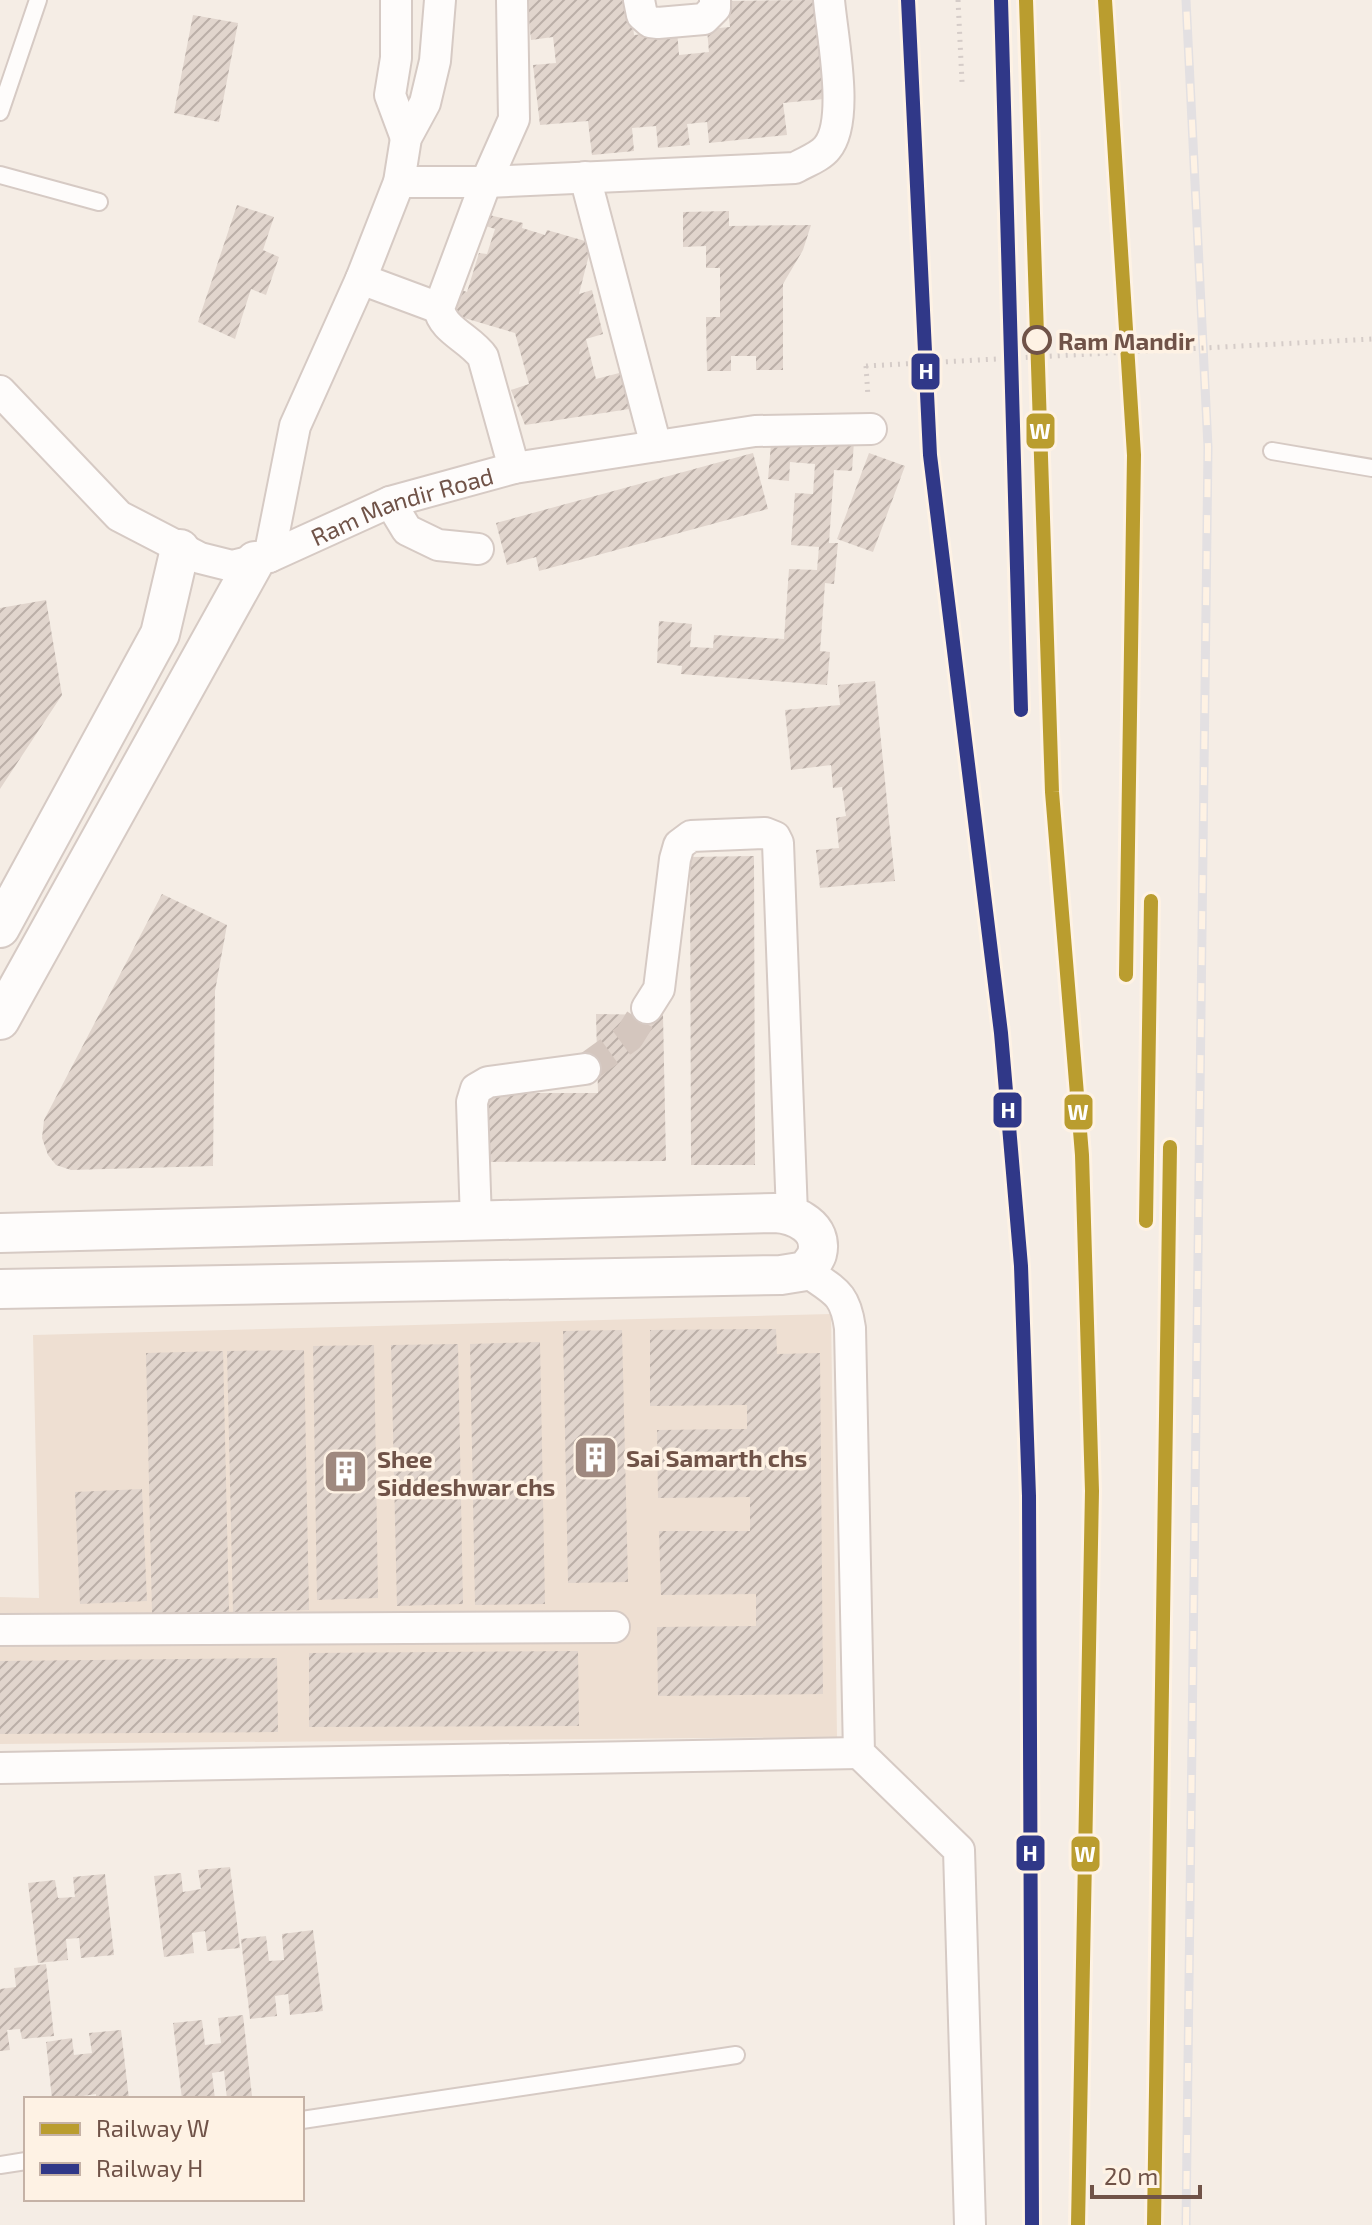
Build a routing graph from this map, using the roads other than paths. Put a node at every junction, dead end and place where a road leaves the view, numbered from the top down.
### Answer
1 (38, 0) edge
2 (396, 0) edge
3 (440, 0) edge
4 (512, 0) edge
5 (639, 0) edge
6 (715, 0) edge
7 (829, 0) edge
8 (0, 112) edge
9 (406, 138) junction
10 (0, 175) edge
11 (585, 177) junction
12 (399, 182) junction
13 (486, 182) junction
14 (99, 202) dead end
15 (361, 279) junction
16 (439, 308) junction
17 (0, 391) edge
18 (871, 429) dead end
19 (656, 446) junction
20 (1272, 451) dead end
21 (520, 453) junction
22 (1372, 468) edge
23 (390, 502) junction
24 (180, 549) junction
25 (478, 549) dead end
26 (262, 559) junction
27 (160, 634) junction
28 (203, 655) junction
29 (0, 928) edge
30 (647, 1008) tunnel mouth
31 (0, 1020) edge
32 (585, 1069) tunnel mouth
33 (792, 1214) junction
34 (618, 1218) junction
35 (476, 1221) junction
36 (195, 1227) junction
37 (0, 1233) edge
38 (806, 1271) junction
39 (621, 1278) junction
40 (197, 1285) junction
41 (0, 1289) edge
42 (614, 1627) dead end
43 (0, 1630) edge
44 (859, 1753) junction
45 (0, 1768) edge
46 (736, 2055) dead end
47 (304, 2120) edge
48 (24, 2161) edge
49 (0, 2165) edge
50 (970, 2225) edge

1 - 8 lane
2 - 9 street
3 - 9 street
4 - 13 street
5 - 6 street
7 - 11 street
9 - 12 street
10 - 14 lane
11 - 13 street
11 - 19 street
12 - 13 street
12 - 15 street
13 - 16 street
15 - 16 street
15 - 26 street
16 - 21 street
17 - 24 street, Ram Mandir Road
18 - 19 street, Ram Mandir Road
19 - 21 street, Ram Mandir Road
20 - 22 lane
21 - 23 street, Ram Mandir Road
23 - 25 street
23 - 26 street, Ram Mandir Road
24 - 26 street, Ram Mandir Road
24 - 27 street
26 - 28 street
27 - 28 street
27 - 29 street
28 - 31 street
30 - 33 street
32 - 35 street
33 - 34 street
33 - 38 street
34 - 35 street
34 - 39 street
35 - 36 street
36 - 37 street
36 - 40 street
38 - 39 street
38 - 44 street
39 - 40 street
40 - 41 street
42 - 43 street
44 - 45 street
44 - 50 street
46 - 47 lane
48 - 49 lane

